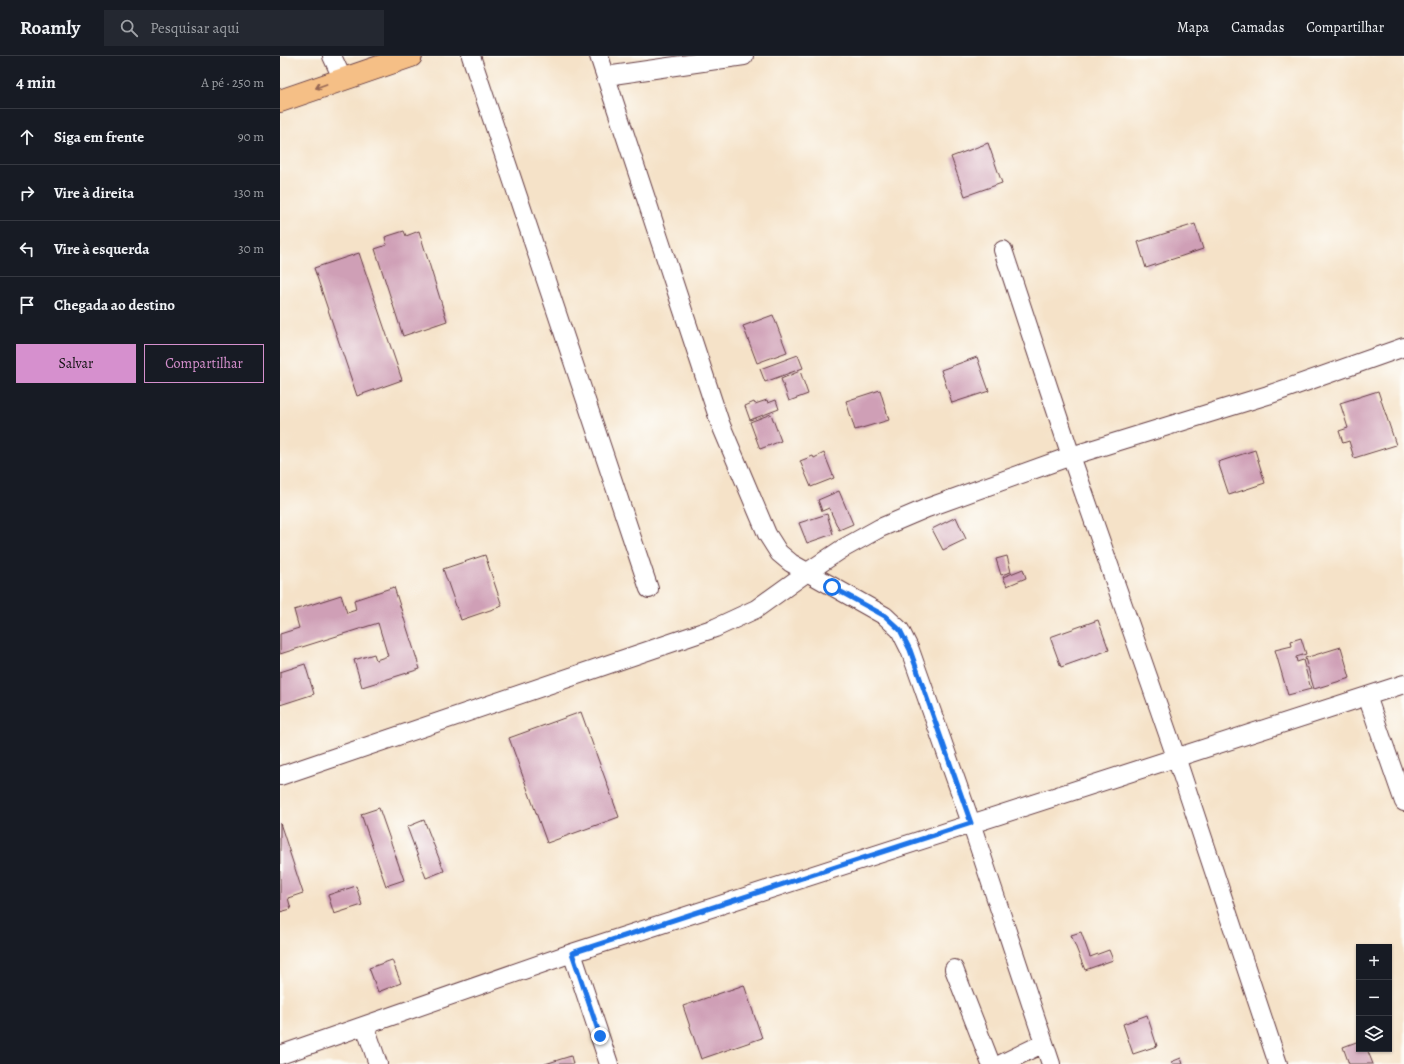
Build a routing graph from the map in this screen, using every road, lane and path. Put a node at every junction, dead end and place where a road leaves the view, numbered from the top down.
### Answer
1 (332, 56) edge
2 (411, 56) edge
3 (471, 56) edge
4 (599, 56) edge
5 (744, 56) edge
6 (606, 76) junction
7 (342, 78) junction
8 (280, 100) edge
9 (1003, 250) dead end
10 (1404, 347) edge
11 (1071, 456) junction
12 (806, 573) junction
13 (649, 589) dead end
14 (1404, 684) edge
15 (1367, 696) junction
16 (1176, 757) junction
17 (280, 776) edge
18 (1404, 802) edge
19 (971, 823) junction
20 (572, 953) junction
21 (954, 969) dead end
22 (365, 1026) junction
23 (1044, 1043) junction
24 (280, 1055) edge
25 (378, 1064) edge
26 (609, 1064) edge
27 (991, 1064) edge
28 (1001, 1064) edge
29 (1051, 1064) edge
30 (1278, 1064) edge

1 - 7 street
2 - 7 highway
3 - 13 street
4 - 6 street
5 - 6 street
6 - 12 street
7 -> 8 highway
9 - 11 street
10 - 11 street
11 - 12 street
11 - 16 street
12 - 17 street
12 - 19 street
14 - 15 street
15 - 16 street
15 - 18 street
16 - 19 street
16 - 30 street
19 - 20 street
19 - 23 street
20 - 22 street
20 - 26 street
21 - 27 street
22 - 24 street
22 - 25 street
23 - 28 street
23 - 29 street

